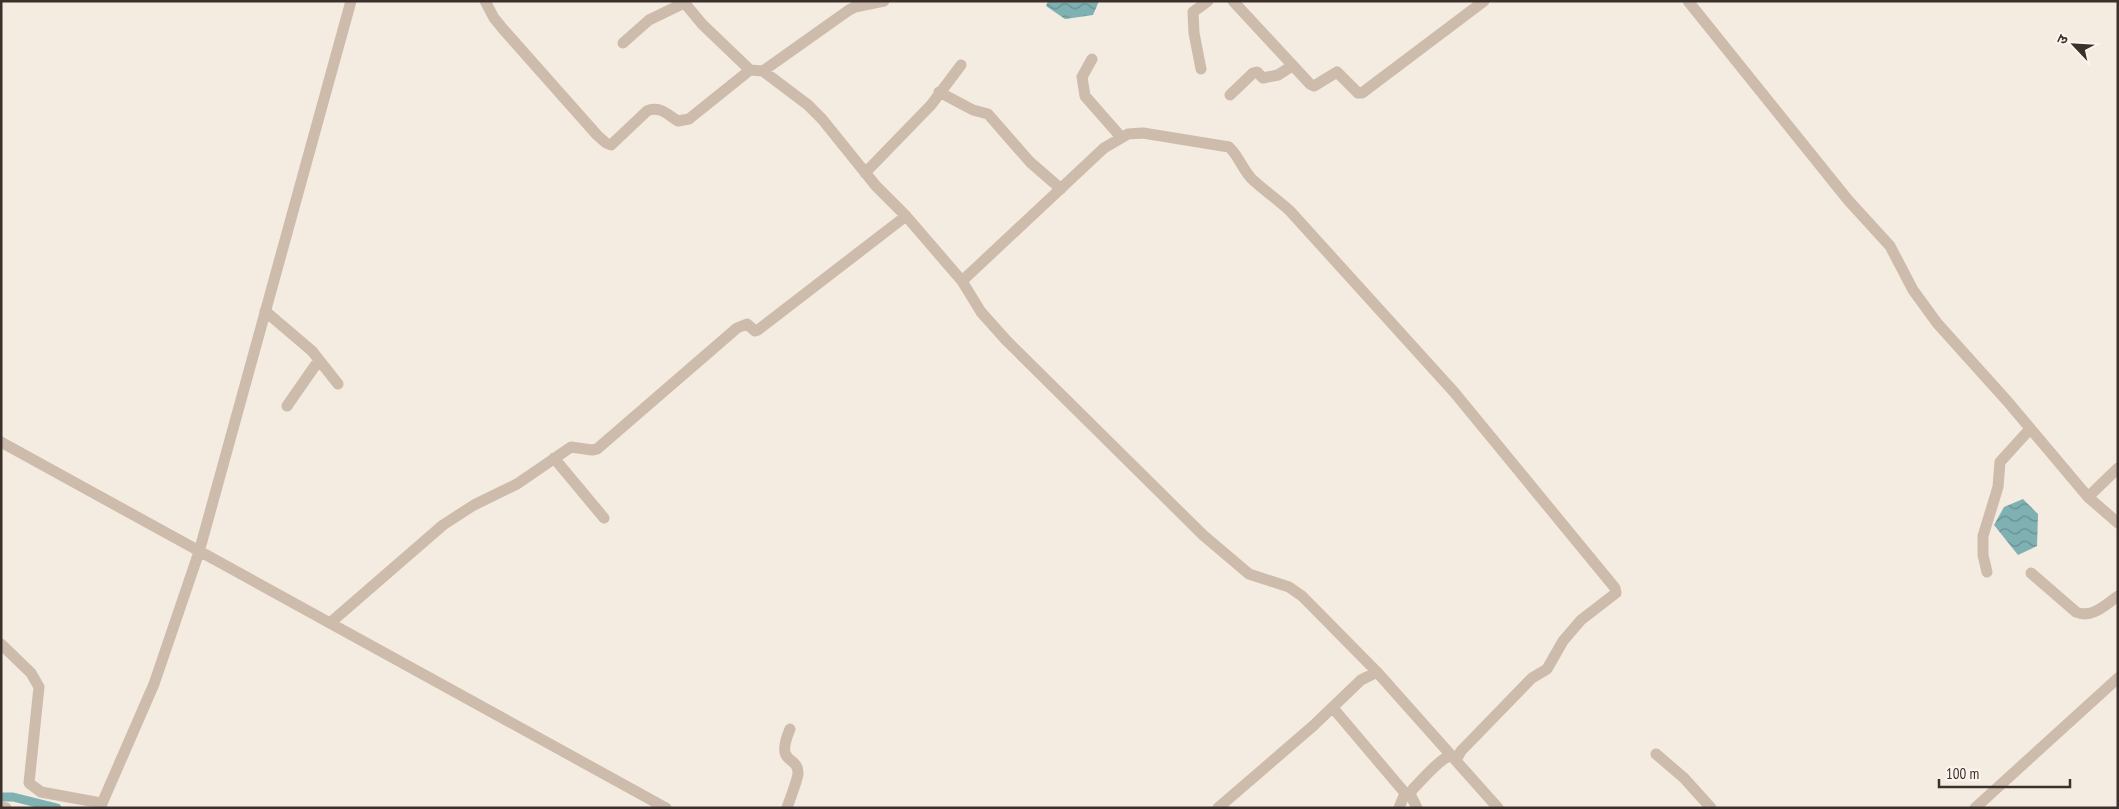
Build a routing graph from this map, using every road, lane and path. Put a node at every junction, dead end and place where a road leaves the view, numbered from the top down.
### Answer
1 (351, 1) edge
2 (485, 1) edge
3 (884, 1) edge
4 (1208, 1) edge
5 (1233, 1) edge
6 (1484, 1) edge
7 (1688, 1) edge
8 (684, 2) edge
9 (623, 44) dead end
10 (1092, 59) dead end
11 (961, 65) dead end
12 (1292, 66) junction
13 (1201, 69) dead end
14 (750, 70) junction
15 (763, 71) junction
16 (939, 92) junction
17 (1230, 95) dead end
18 (1121, 137) junction
19 (865, 173) junction
20 (1061, 189) junction
21 (906, 216) junction
22 (962, 281) junction
23 (265, 311) junction
24 (319, 360) junction
25 (338, 384) dead end
26 (287, 406) dead end
27 (2030, 429) junction
28 (1, 442) edge
29 (554, 458) junction
30 (2118, 468) edge
31 (2088, 497) junction
32 (604, 518) dead end
33 (2118, 524) edge
34 (199, 552) junction
35 (1987, 572) dead end
36 (2031, 573) dead end
37 (2118, 596) edge
38 (330, 623) junction
39 (1, 644) edge
40 (1377, 672) junction
41 (2118, 678) edge
42 (1333, 708) junction
43 (790, 729) dead end
44 (1656, 754) dead end
45 (1454, 758) junction
46 (100, 805) edge
47 (1, 807) edge
48 (6, 808) edge
49 (666, 808) edge
50 (788, 808) edge
51 (1218, 808) edge
52 (1399, 808) edge
53 (1417, 808) edge
54 (1498, 808) edge
55 (1711, 808) edge
56 (1975, 808) edge

1 - 23 street
2 - 14 street
3 - 15 street
4 - 13 street
5 - 12 street
6 - 12 street
7 - 27 street
8 - 9 street
8 - 14 street
10 - 18 street
11 - 16 street
12 - 17 street
14 - 15 street
15 - 19 street
16 - 19 street
16 - 20 street
18 - 20 street
18 - 45 street
19 - 21 street
20 - 22 street
21 - 22 street
21 - 29 street
22 - 40 street
23 - 24 street
23 - 34 street
24 - 25 street
24 - 26 street
27 - 31 street
27 - 35 street
28 - 34 street
29 - 32 street
29 - 38 street
30 - 31 street
31 - 33 street
34 - 38 street
34 - 46 street
36 - 37 street
38 - 49 street
39 - 46 street
40 - 42 street
40 - 45 street
41 - 56 street
42 - 51 street
42 - 52 street
43 - 50 street
44 - 55 street
45 - 53 street
45 - 54 street
47 - 48 street

